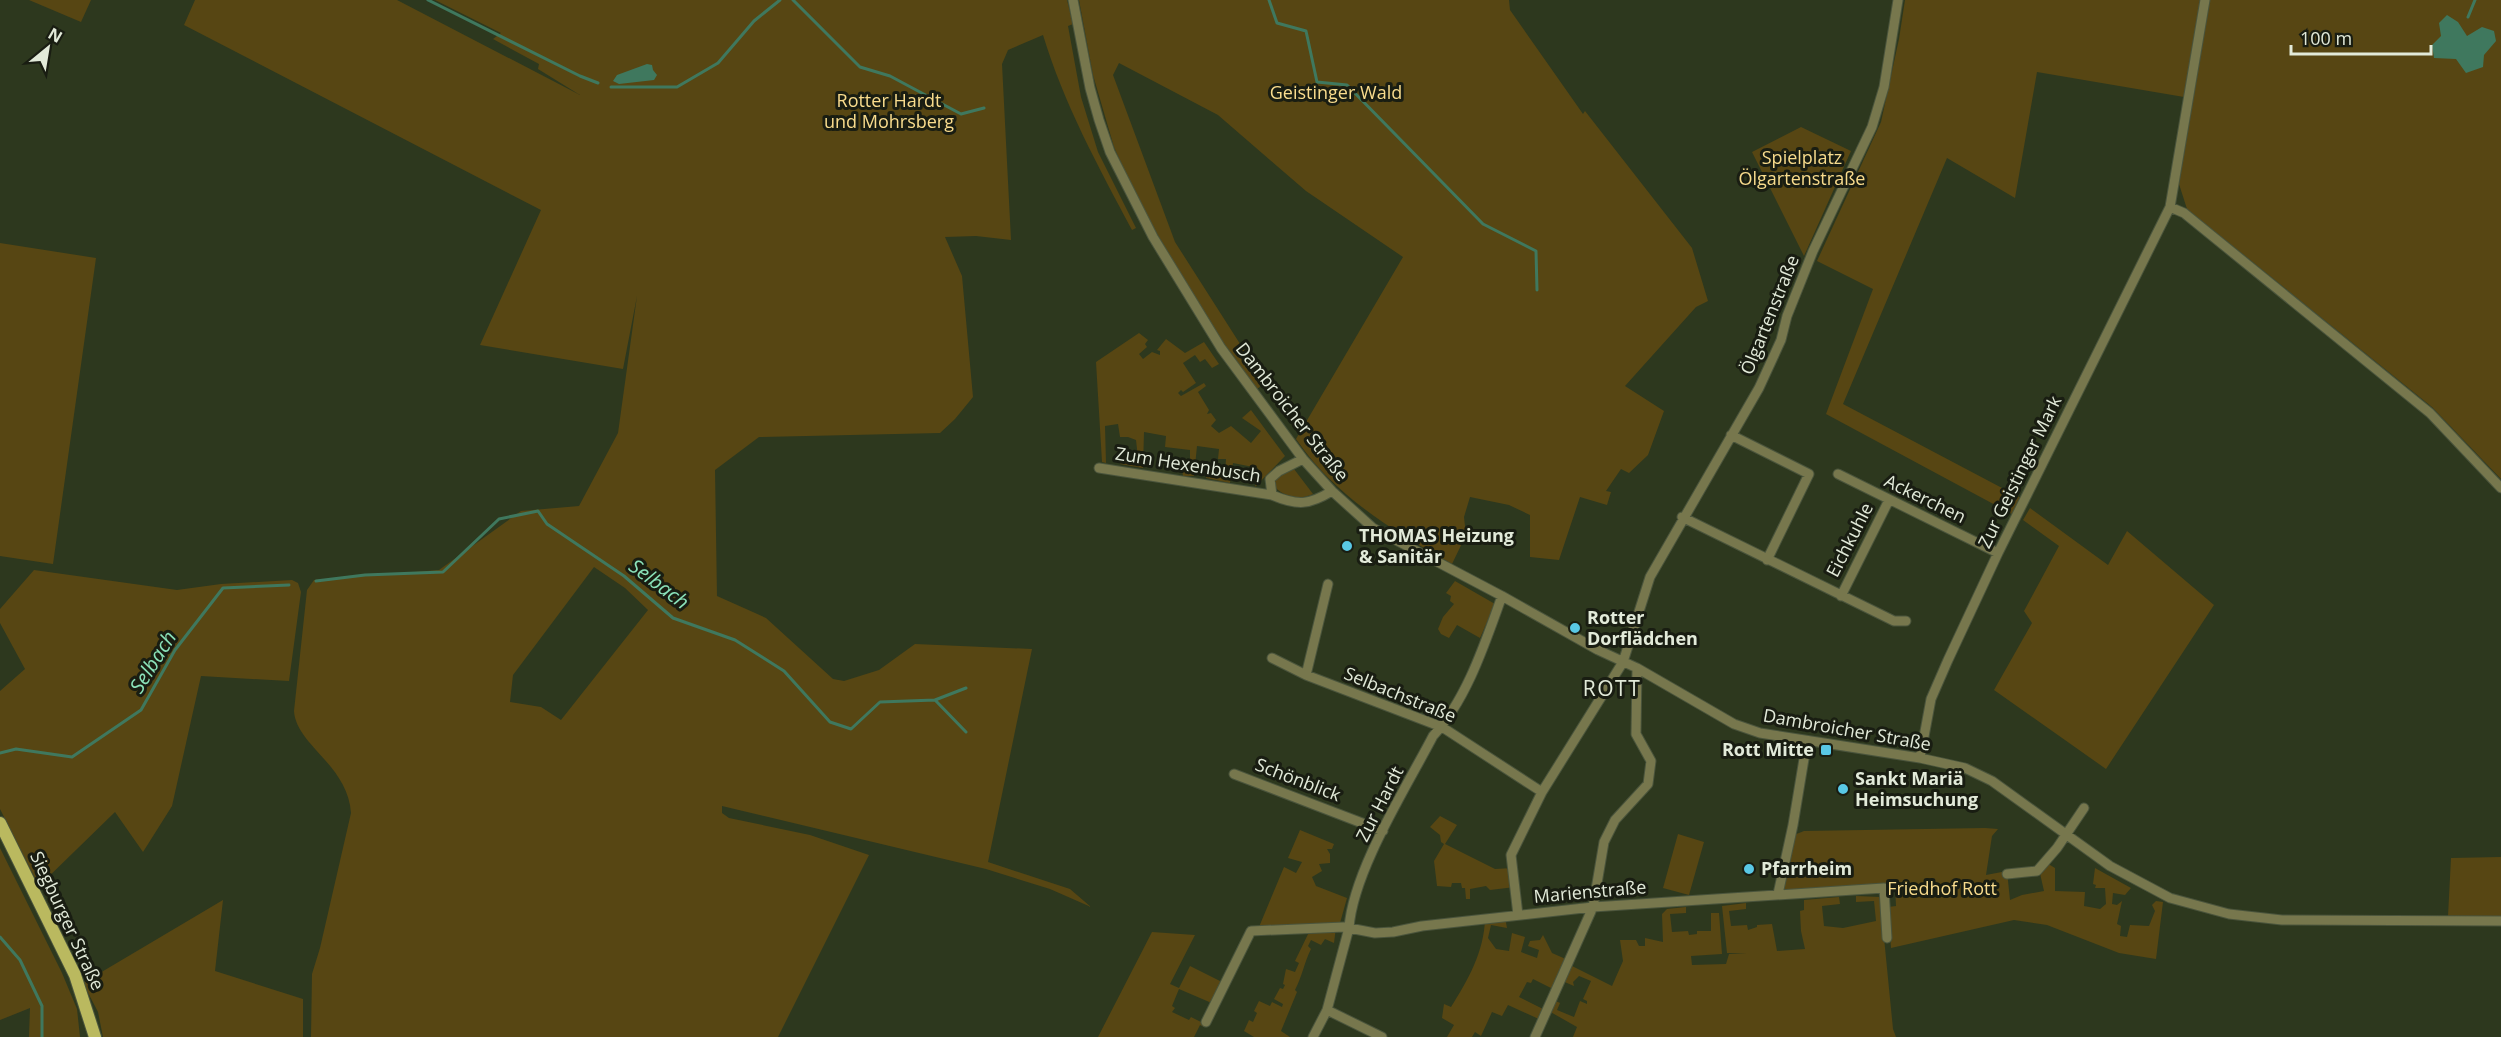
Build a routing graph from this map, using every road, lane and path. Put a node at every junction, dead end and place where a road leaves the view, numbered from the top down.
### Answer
1 (1073, 0) edge
2 (1898, 0) edge
3 (2205, 0) edge
4 (2170, 207) junction
5 (1731, 435) junction
6 (1303, 459) junction
7 (1099, 468) dead end
8 (1838, 474) dead end
9 (2501, 488) edge
10 (1332, 491) junction
11 (1272, 495) junction
12 (1889, 500) junction
13 (1682, 517) junction
14 (1998, 553) junction
15 (1767, 560) junction
16 (1328, 584) dead end
17 (1502, 596) junction
18 (1841, 596) junction
19 (1906, 621) dead end
20 (1272, 658) dead end
21 (1623, 662) junction
22 (1637, 668) junction
23 (1306, 675) junction
24 (1442, 727) junction
25 (1808, 741) junction
26 (1920, 758) junction
27 (1234, 774) dead end
28 (1542, 792) junction
29 (2084, 808) dead end
30 (0, 823) edge
31 (1383, 831) junction
32 (2065, 835) junction
33 (2007, 874) dead end
34 (1778, 894) junction
35 (1593, 908) junction
36 (1518, 915) junction
37 (2501, 921) edge
38 (1349, 928) junction
39 (1887, 938) dead end
40 (1327, 1010) junction
41 (1206, 1022) dead end
42 (95, 1037) edge
43 (1312, 1037) edge
44 (1382, 1037) edge
45 (1535, 1037) edge

1 - 6 street, Dambroicher Straße
2 - 5 street, Ölgartenstraße
3 - 4 street, Zur Geistinger Mark
4 - 9 street
4 - 14 street, Zur Geistinger Mark
5 - 13 street, Ölgartenstraße
5 - 15 street
6 - 10 street, Dambroicher Straße
6 - 11 street, Zum Hexenbusch
7 - 11 street, Zum Hexenbusch
8 - 12 street, Ackerchen
10 - 11 street, Zum Hexenbusch
10 - 17 street, Dambroicher Straße
12 - 14 street, Ackerchen
12 - 18 street, Eichkuhle
13 - 15 street, Eichkuhle
13 - 21 street, Ölgartenstraße
14 - 26 street, Zur Geistinger Mark
15 - 18 street, Eichkuhle
16 - 23 street
17 - 21 street, Dambroicher Straße
17 - 24 street, Zur Hardt
18 - 19 street, Eichkuhle
20 - 23 street, Selbachstraße
21 - 22 street, Dambroicher Straße
21 - 28 street, Ölgartenstraße
22 - 25 street, Dambroicher Straße
22 - 35 street
23 - 24 street, Selbachstraße
24 - 28 street, Selbachstraße
24 - 31 street, Zur Hardt
25 - 26 street, Dambroicher Straße
25 - 34 street
26 - 32 street, Dambroicher Straße
27 - 31 street, Schönblick
28 - 36 street, Ölgartenstraße
29 - 32 street
30 - 42 main road, Siegburger Straße
31 - 38 street, Zur Hardt
32 - 33 street
32 - 37 street, Dambroicher Straße
34 - 35 street, Marienstraße
34 - 39 street, Marienstraße
35 - 36 street, Marienstraße
35 - 45 street
36 - 38 street, Marienstraße
38 - 40 street, Zur Hardt
38 - 41 street, Marienstraße
40 - 43 street, Zur Hardt
40 - 44 street

